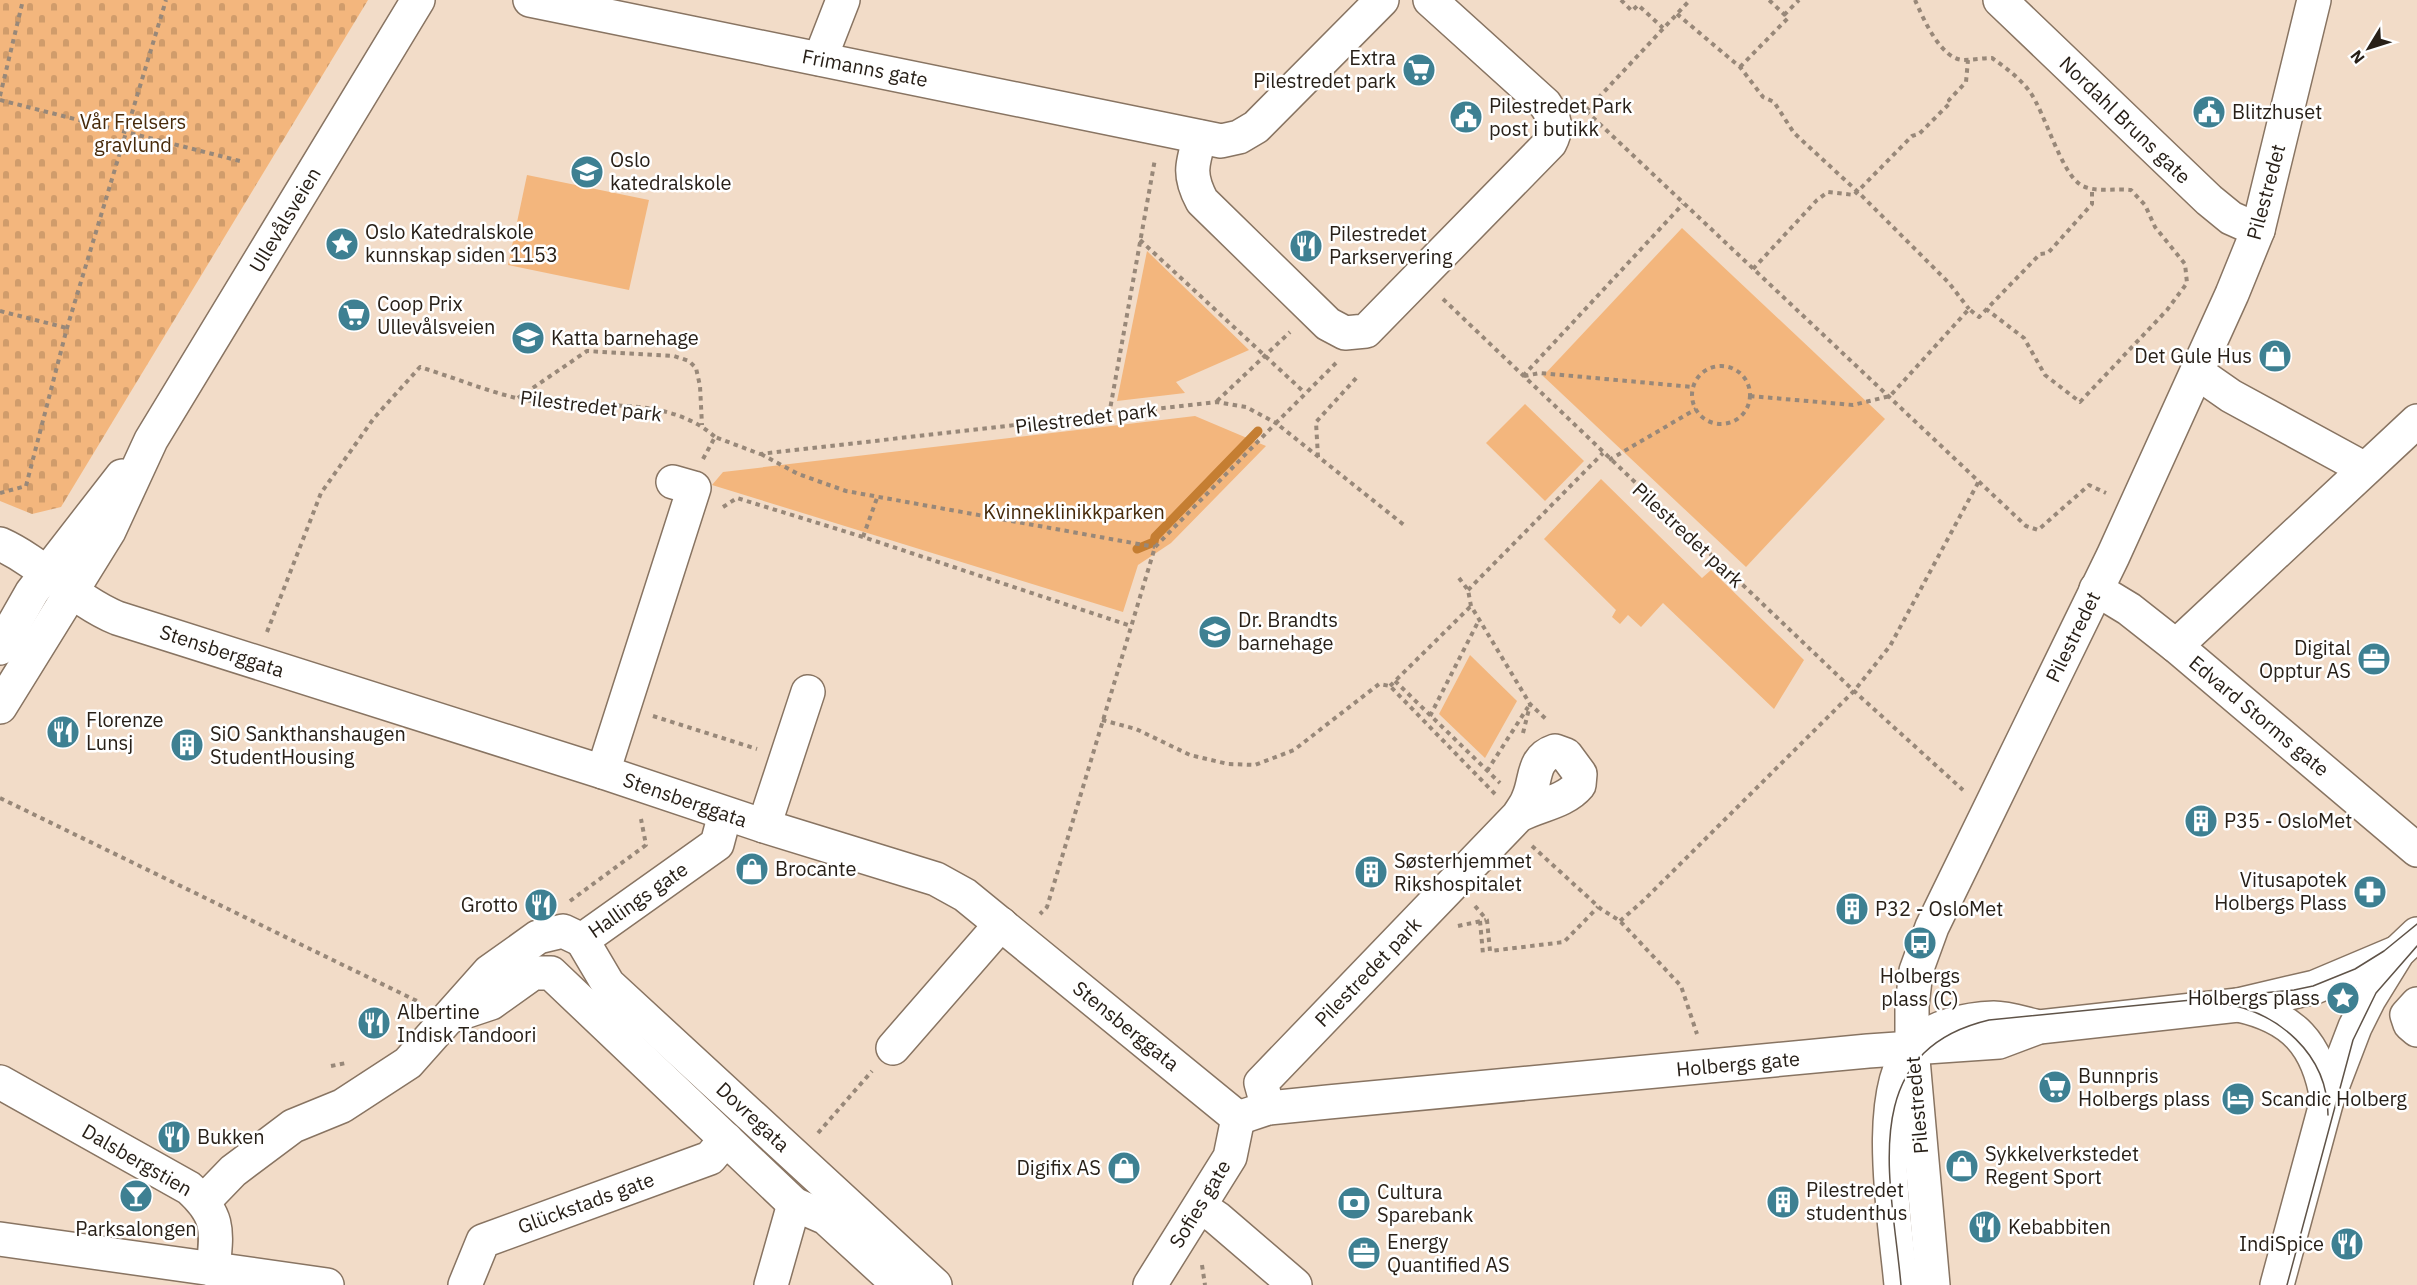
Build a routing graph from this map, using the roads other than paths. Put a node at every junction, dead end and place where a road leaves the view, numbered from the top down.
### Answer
1 (418, 0) edge
2 (530, 0) edge
3 (843, 0) edge
4 (1382, 0) edge
5 (1430, 0) edge
6 (2000, 0) edge
7 (2314, 0) edge
8 (820, 59) junction
9 (1200, 137) junction
10 (2258, 230) junction
11 (2198, 373) junction
12 (2417, 421) edge
13 (2366, 469) junction
14 (683, 485) road end
15 (8, 548) edge
16 (58, 583) junction
17 (2096, 589) junction
18 (2176, 646) junction
19 (0, 648) edge
20 (808, 692) dead end
21 (0, 707) edge
22 (603, 772) junction
23 (1512, 803) road end
24 (725, 814) junction
25 (764, 826) junction
26 (2413, 838) edge
27 (1001, 924) junction
28 (572, 936) junction
29 (2407, 943) edge
30 (2417, 1004) edge
31 (2238, 1005) junction
32 (449, 1016) junction
33 (2417, 1030) edge
34 (893, 1048) road end
35 (1912, 1048) junction
36 (0, 1082) edge
37 (2327, 1100) junction
38 (1268, 1108) junction
39 (1238, 1118) junction
40 (726, 1139) junction
41 (204, 1201) junction
42 (795, 1204) junction
43 (1201, 1207) junction
44 (0, 1239) edge
45 (213, 1270) junction
46 (327, 1285) edge
47 (465, 1285) edge
48 (771, 1285) edge
49 (899, 1285) edge
50 (936, 1285) edge
51 (1150, 1285) edge
52 (1294, 1285) edge
53 (1901, 1285) edge
54 (1933, 1285) edge
55 (2277, 1285) edge

1 - 16 street, Ullevålsveien
2 - 8 street, Frimanns gate
3 - 8 street
4 - 9 street, Frimanns gate
5 - 9 street
6 - 10 street, Nordahl Bruns gate
7 - 10 street, Pilestredet
8 - 9 street, Frimanns gate
10 - 11 street, Pilestredet
11 - 13 street
11 - 17 street, Pilestredet
12 - 13 street
13 - 18 street
14 - 22 street
15 - 16 street, Stensberggata
16 - 19 street, Ullevålsveien
16 - 21 street, Ullevålsveien
16 - 22 street, Stensberggata
17 - 18 street, Edvard Storms gate
17 - 35 street, Pilestredet
18 - 26 street, Edvard Storms gate
20 - 25 street
22 - 24 street, Stensberggata
23 - 38 street, Pilestredet park
24 - 25 street, Stensberggata
24 - 28 street, Hallings gate
25 - 27 street, Stensberggata
27 - 34 street
27 - 39 street, Stensberggata
28 - 32 street, Hallings gate
28 - 50 street, Dovregata
29 - 31 street
29 - 37 street
30 - 33 street
31 - 35 street, Holbergs gate
31 - 37 street
32 - 40 street, Dovregata
32 - 41 street, Hallings gate
35 - 38 street, Holbergs gate
35 - 53 street
35 - 54 street, Pilestredet
36 - 41 street, Dalsbergstien
37 - 55 street
38 - 39 street, Holbergs gate
39 - 43 street, Sofies gate
40 - 42 street, Dovregata
40 - 47 street, Glückstads gate
41 - 45 street, Dalsbergstien
42 - 48 street
42 - 49 street, Dovregata
43 - 51 street, Sofies gate
43 - 52 street
44 - 45 street
45 - 46 street

